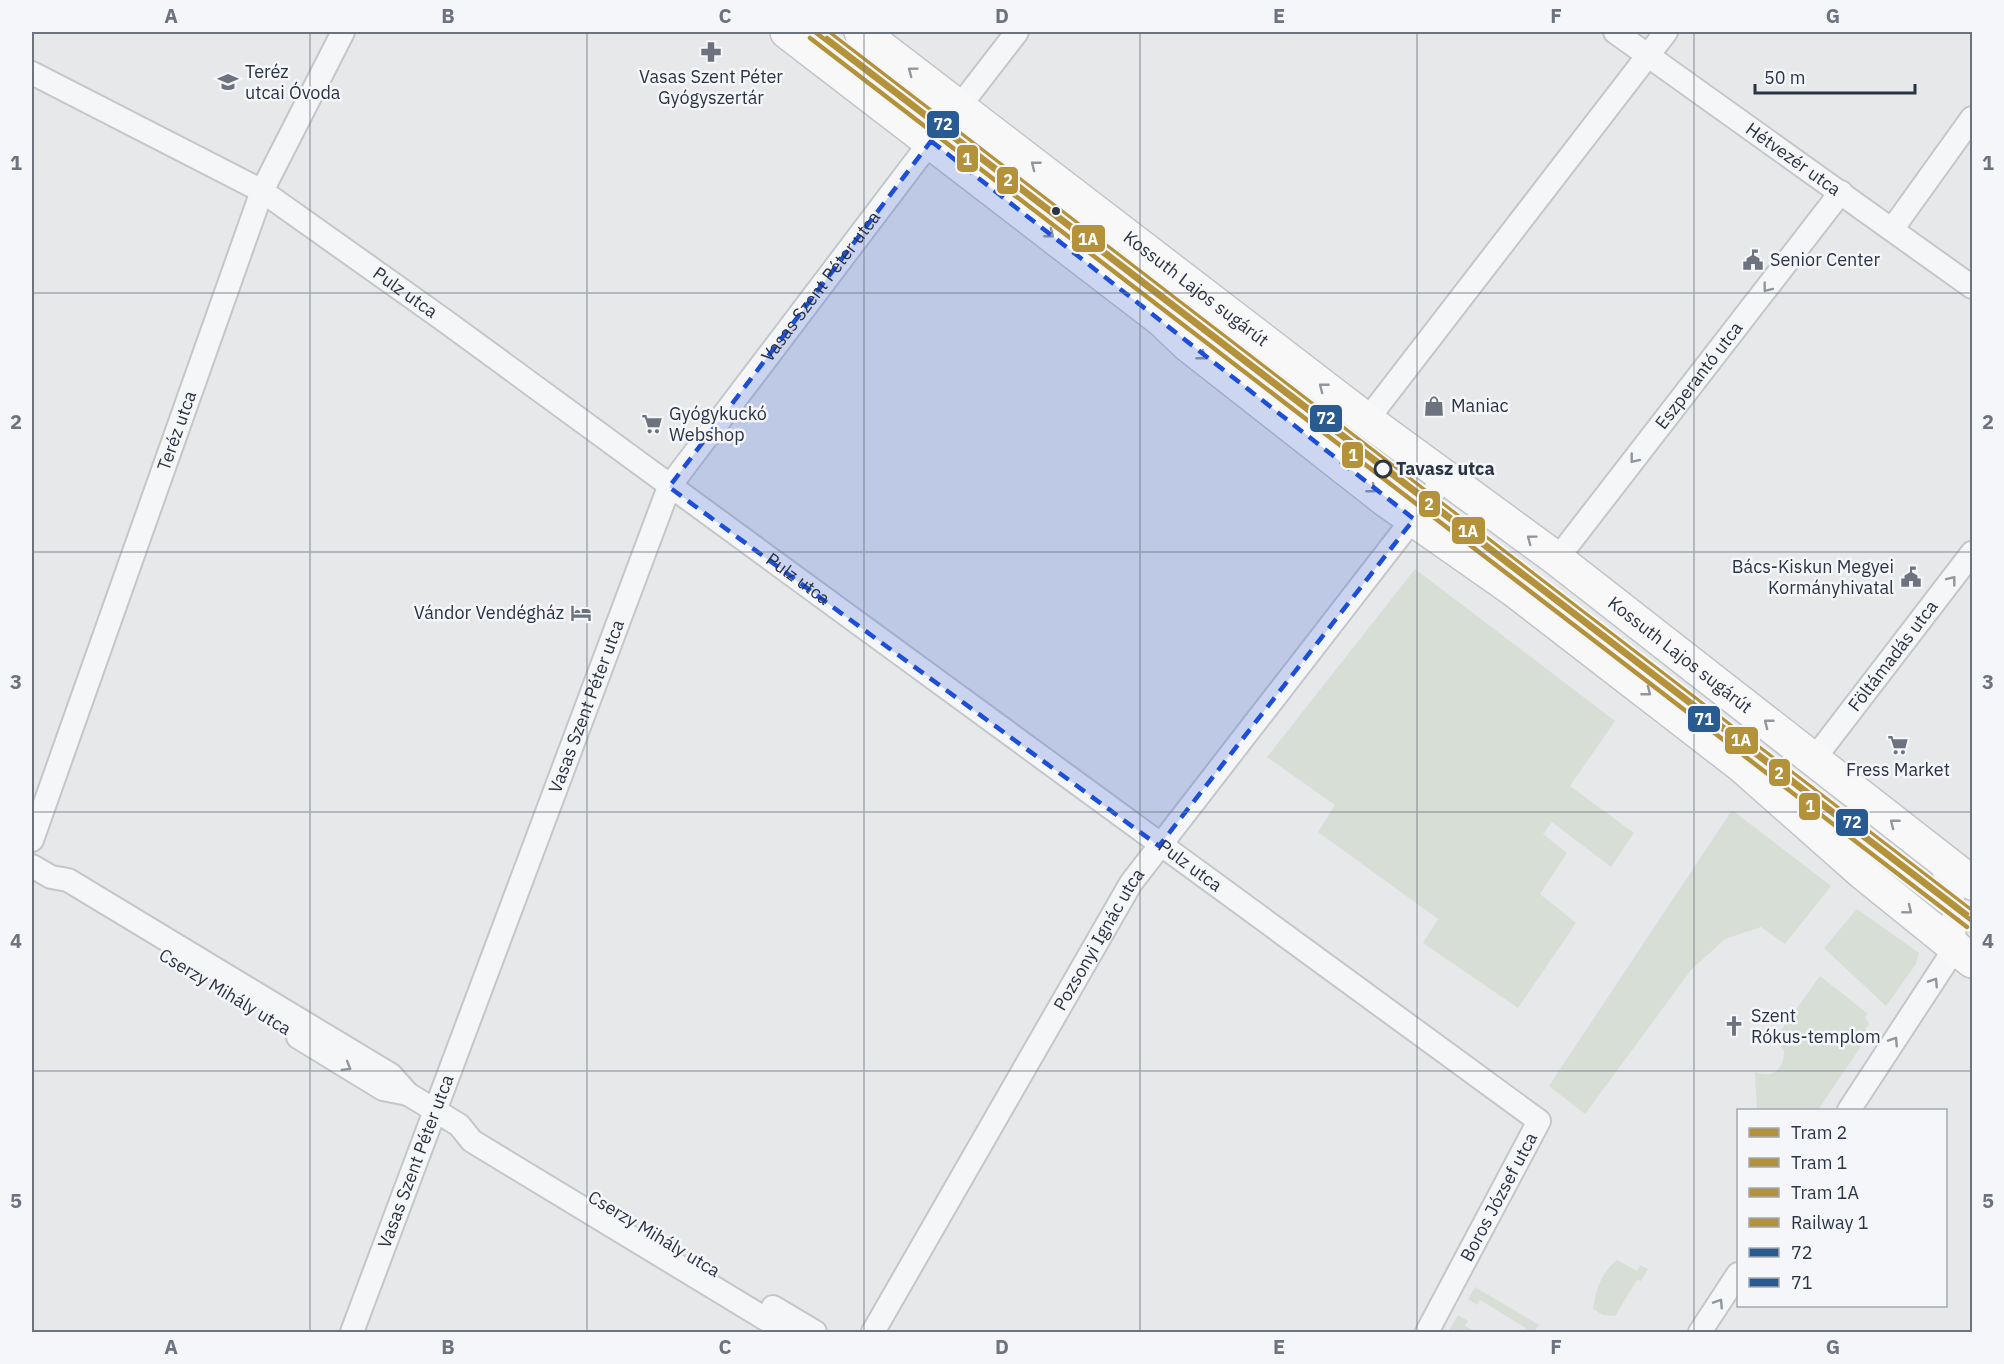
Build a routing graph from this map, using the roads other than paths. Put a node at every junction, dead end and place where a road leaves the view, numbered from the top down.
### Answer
1 (343, 32) edge
2 (788, 32) edge
3 (861, 32) edge
4 (1017, 32) edge
5 (1615, 32) edge
6 (1666, 32) edge
7 (1647, 55) junction
8 (32, 73) edge
9 (959, 107) junction
10 (1972, 118) edge
11 (931, 141) junction
12 (262, 191) junction
13 (1841, 192) junction
14 (1893, 228) junction
15 (1972, 287) edge
16 (1367, 420) junction
17 (1446, 476) junction
18 (669, 487) junction
19 (1414, 519) junction
20 (1972, 553) edge
21 (1557, 559) junction
22 (1814, 759) junction
23 (32, 840) edge
24 (1159, 846) junction
25 (1940, 859) junction
26 (32, 866) edge
27 (1972, 883) edge
28 (1964, 955) edge
29 (1850, 1109) edge
30 (436, 1111) junction
31 (1539, 1121) joint
32 (459, 1125) junction
33 (1737, 1276) edge
34 (352, 1332) edge
35 (787, 1332) edge
36 (815, 1332) edge
37 (873, 1332) edge
38 (1427, 1332) edge
39 (1700, 1332) edge

1 - 12 street, Teréz utca
2 - 11 main road
9 -> 3 main road, Kossuth Lajos sugárút
4 - 9 street
5 - 7 street, Hétvezér utca
6 - 7 street
7 - 13 street, Hétvezér utca
7 - 16 street
8 - 12 street, Pulz utca
16 -> 9 main road, Kossuth Lajos sugárút
10 - 14 street
11 - 18 street, Vasas Szent Péter utca
11 -> 19 main road
12 - 18 street, Pulz utca
12 - 23 street, Teréz utca
13 - 14 street, Hétvezér utca
13 -> 21 street, Eszperantó utca
14 - 15 street, Hétvezér utca
16 - 17 main road, Kossuth Lajos sugárút
17 - 19 street
21 -> 17 main road, Kossuth Lajos sugárút
18 - 24 street, Pulz utca
18 - 30 street, Vasas Szent Péter utca
19 - 24 street, Pozsonyi Ignác utca
19 -> 28 main road
22 -> 20 street, Föltámadás utca
22 -> 21 main road, Kossuth Lajos sugárút
25 -> 22 main road, Kossuth Lajos sugárút
24 - 31 street, Pulz utca
24 - 37 street, Pozsonyi Ignác utca
25 - 27 main road, Kossuth Lajos sugárút
25 - 28 street
26 - 30 street, Cserzy Mihály utca
29 -> 28 street
30 - 32 street, Cserzy Mihály utca
30 - 34 street, Vasas Szent Péter utca
31 - 38 street, Boros József utca
32 - 35 street, Cserzy Mihály utca
32 - 36 street, Cserzy Mihály utca
39 -> 33 street

